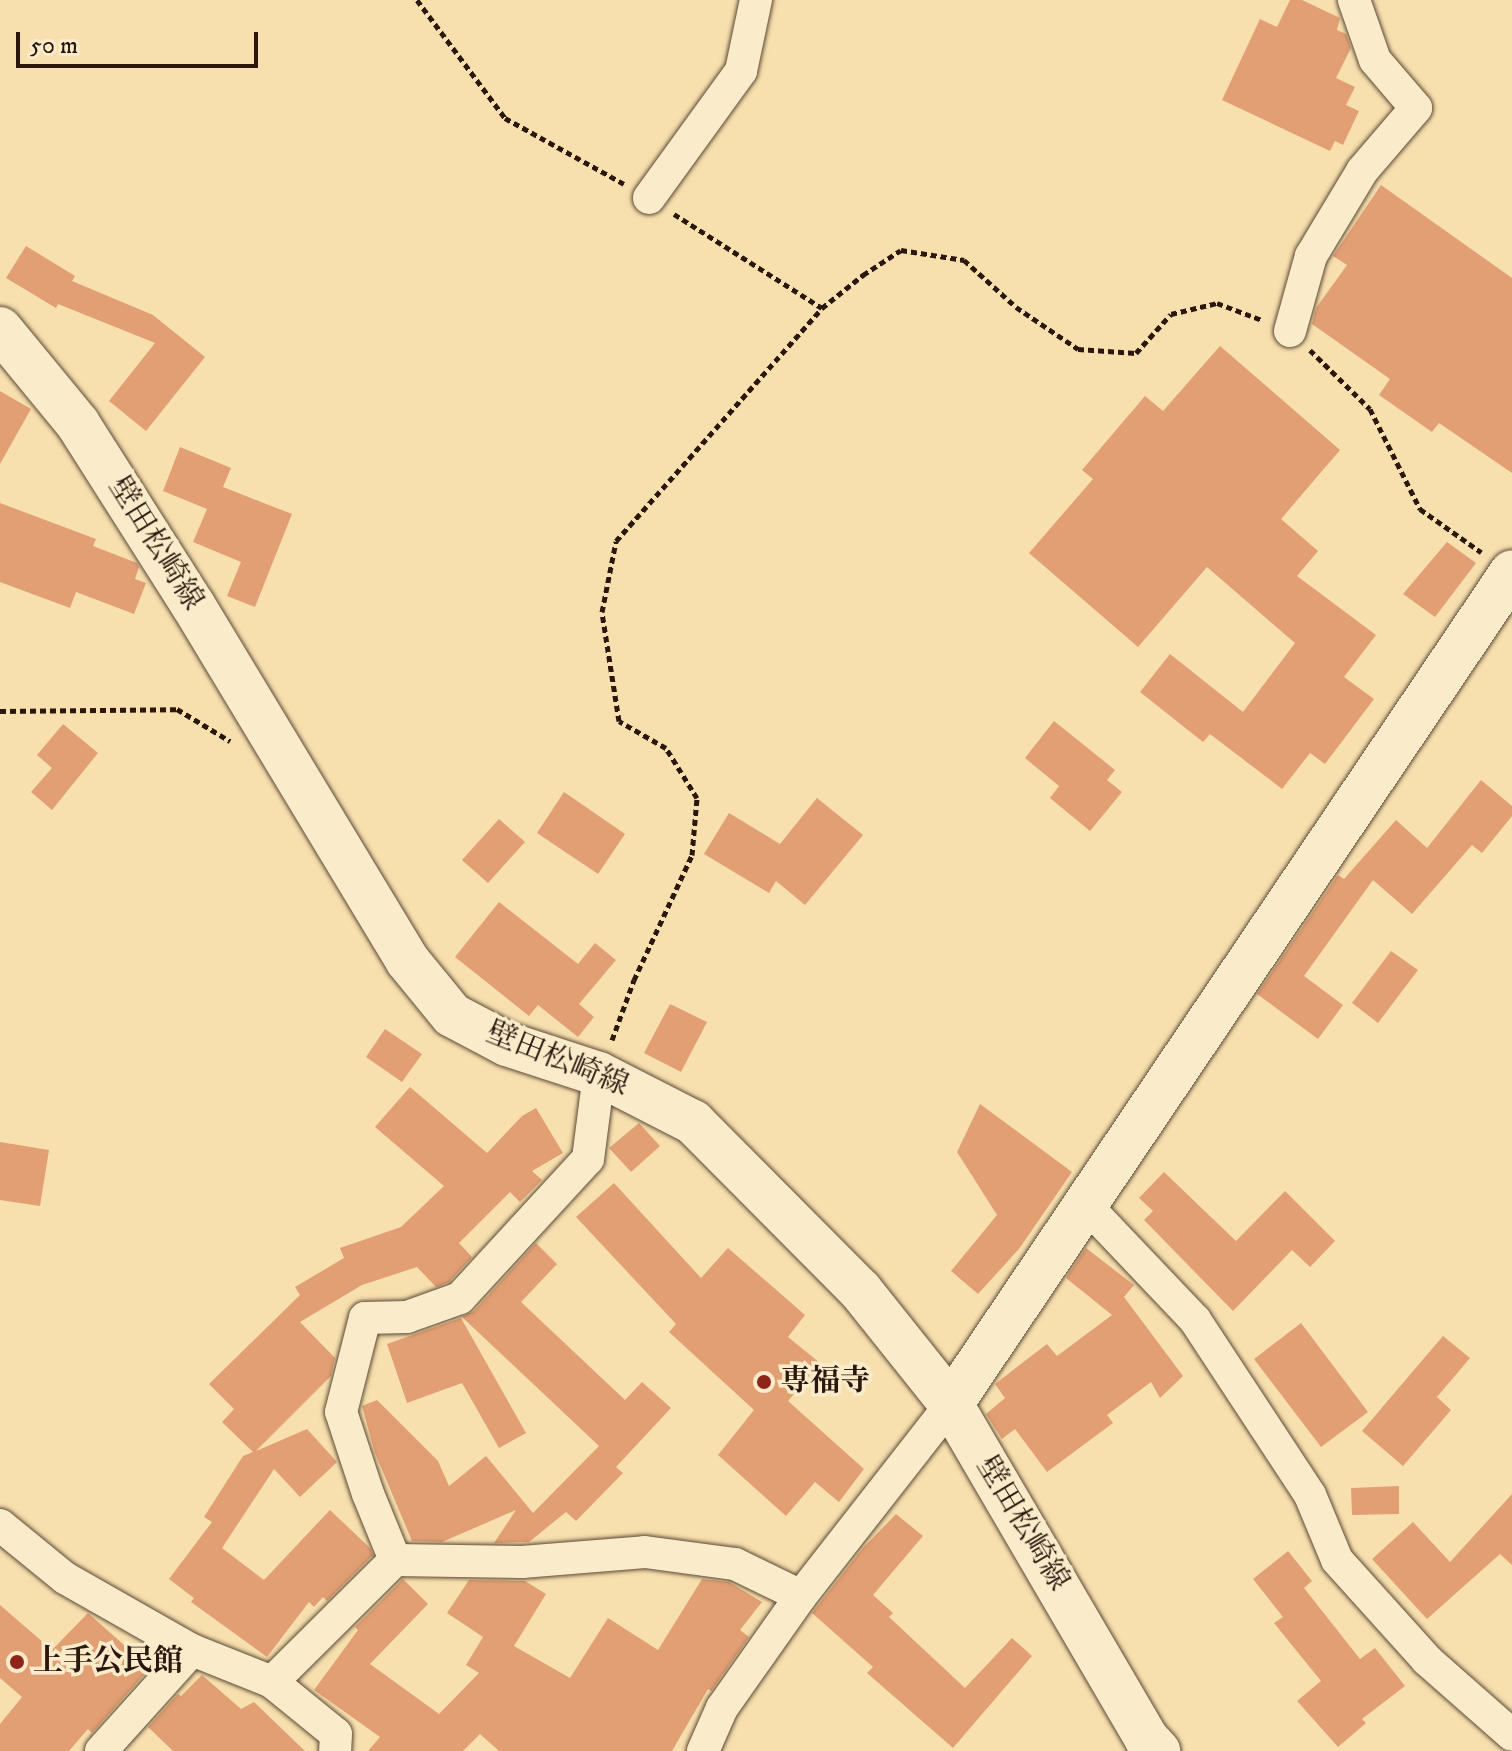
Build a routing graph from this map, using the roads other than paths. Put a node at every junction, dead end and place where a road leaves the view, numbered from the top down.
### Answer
1 (756, 0) edge
2 (1354, 0) edge
3 (649, 198) road end
4 (0, 329) edge
5 (1290, 331) road end
6 (1512, 572) edge
7 (599, 1074) junction
8 (1083, 1202) junction
9 (951, 1404) junction
10 (0, 1525) edge
11 (395, 1560) junction
12 (801, 1596) junction
13 (192, 1650) junction
14 (272, 1682) junction
15 (1512, 1735) edge
16 (101, 1751) edge
17 (335, 1751) edge
18 (703, 1751) edge
19 (1158, 1751) edge

1 - 3 street
2 - 5 street
4 - 7 main road, 壁田松崎線
6 - 8 main road
7 - 9 main road, 壁田松崎線
7 - 11 street
8 - 9 main road
8 - 15 street
9 - 12 street
9 - 19 main road, 壁田松崎線
10 - 13 street
11 - 12 street
11 - 14 street
12 - 18 street
13 - 14 street
13 - 16 street
14 - 17 street

